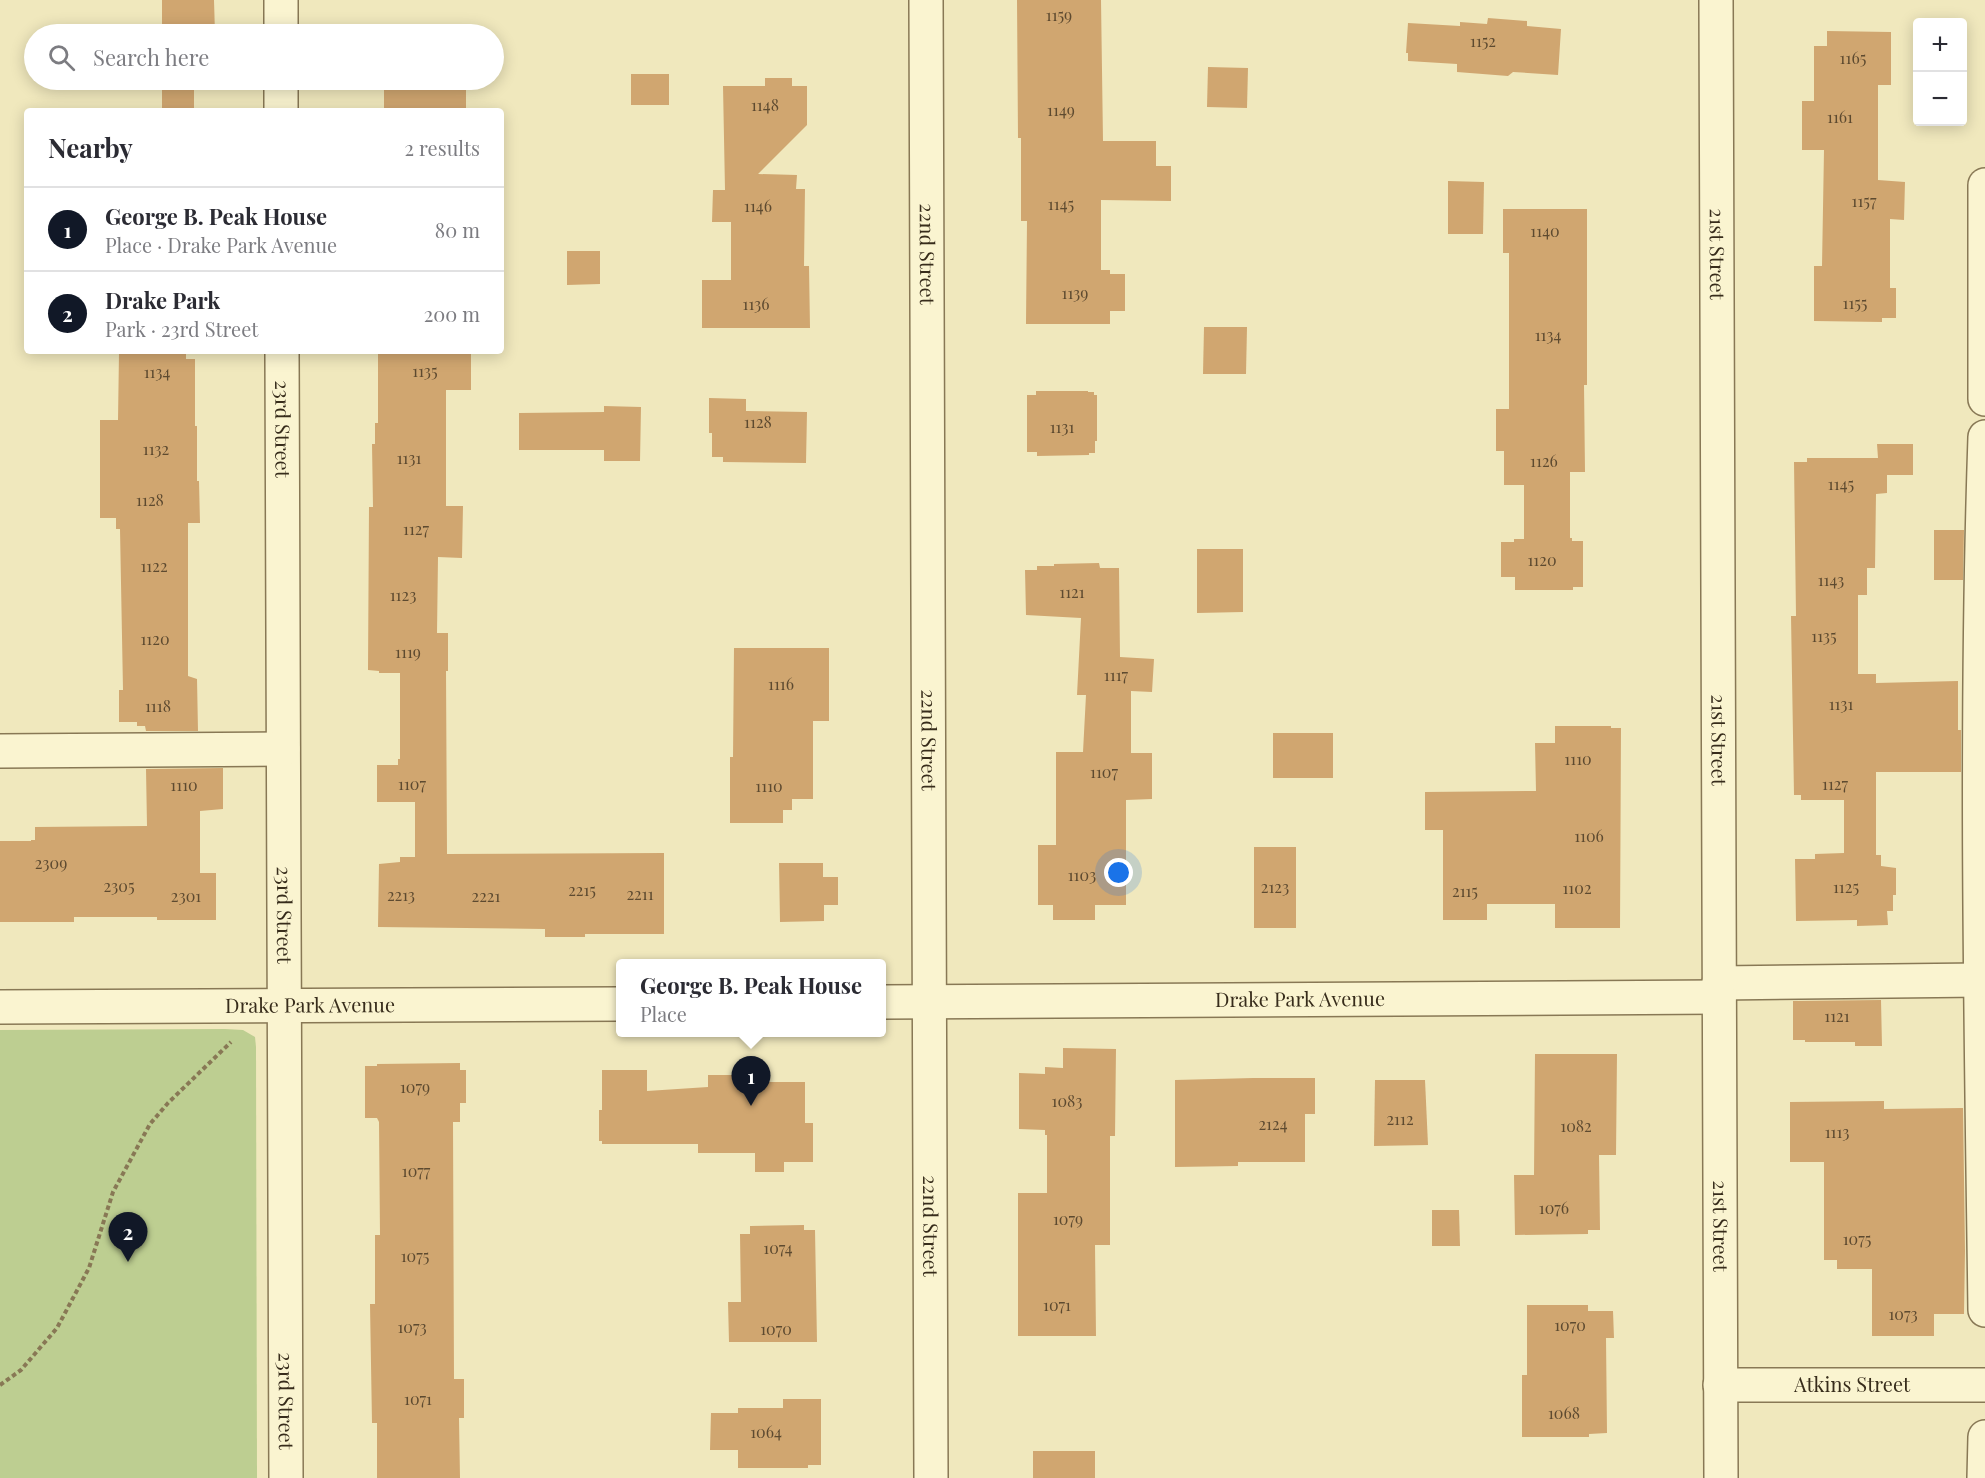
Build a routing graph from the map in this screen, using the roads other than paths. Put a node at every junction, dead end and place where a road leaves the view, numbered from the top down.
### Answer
1 (281, 0) edge
2 (926, 0) edge
3 (1716, 0) edge
4 (281, 24) edge
5 (281, 90) edge
6 (281, 108) edge
7 (1985, 185) edge
8 (282, 354) edge
9 (1985, 399) edge
10 (1985, 437) edge
11 (283, 749) junction
12 (0, 751) edge
13 (1981, 980) junction
14 (1719, 990) junction
15 (886, 1002) edge
16 (929, 1002) junction
17 (616, 1004) edge
18 (284, 1005) junction
19 (0, 1007) edge
20 (1985, 1310) edge
21 (1720, 1385) junction
22 (1985, 1385) edge
23 (1985, 1437) edge
24 (286, 1478) edge
25 (931, 1478) edge
26 (1721, 1478) edge
27 (1984, 1478) edge

1 - 4 street
2 - 16 street, 22nd Street
3 - 14 street, 21st Street
5 - 6 street
7 - 9 street
8 - 11 street, 23rd Street
10 - 13 street
11 - 12 street
11 - 18 street, 23rd Street
13 - 14 street, Drake Park Avenue
13 - 20 street
14 - 16 street, Drake Park Avenue
14 - 21 street, 21st Street
15 - 16 street, Drake Park Avenue
16 - 25 street, 22nd Street
17 - 18 street, Drake Park Avenue
18 - 19 street, Drake Park Avenue
18 - 24 street, 23rd Street
21 - 22 street, Atkins Street
21 - 26 street, 21st Street
23 - 27 street

